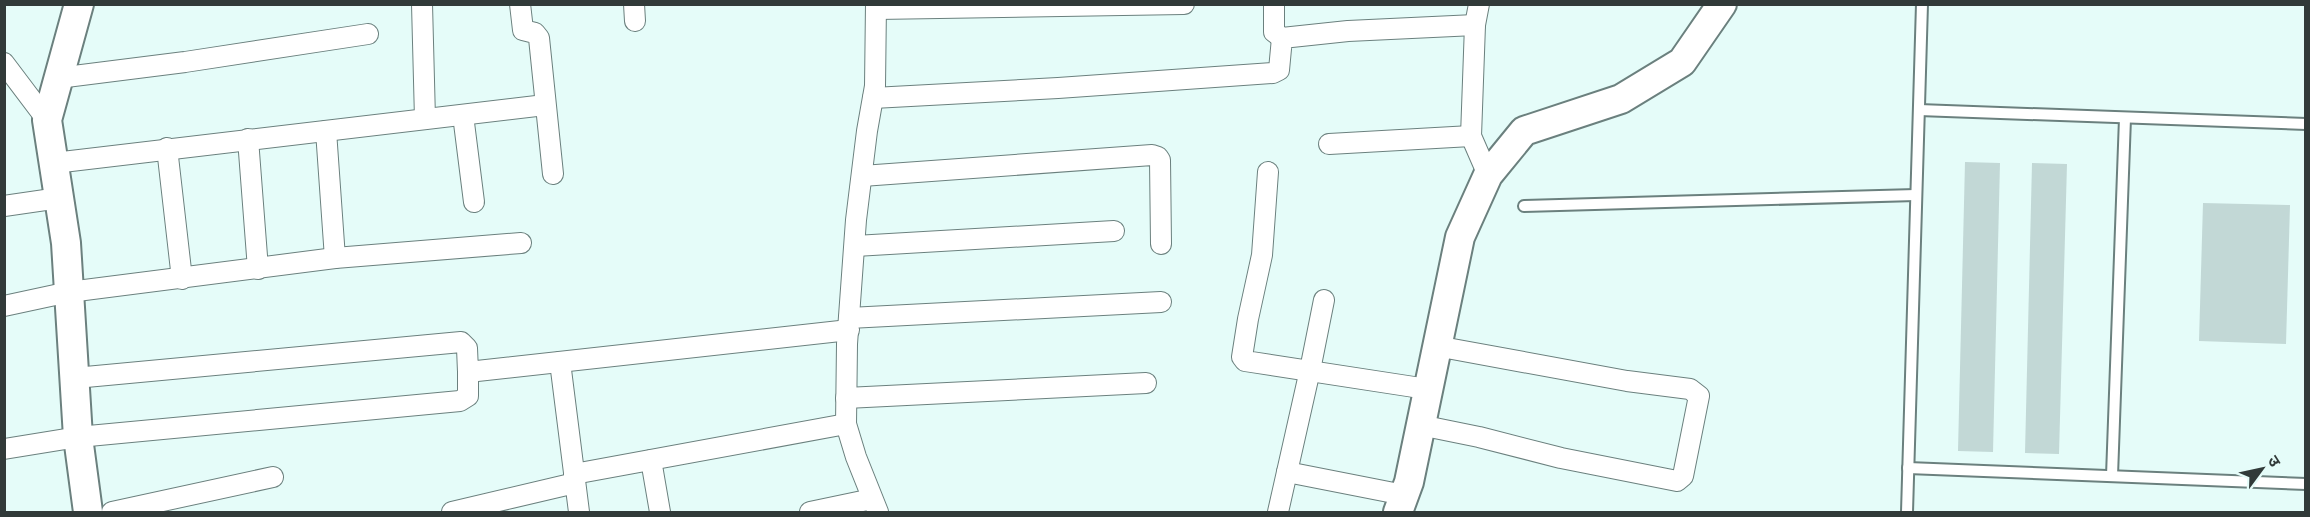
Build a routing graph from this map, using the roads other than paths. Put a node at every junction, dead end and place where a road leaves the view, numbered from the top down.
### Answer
1 (79, 4) edge
2 (422, 4) edge
3 (520, 4) edge
4 (1184, 4) edge
5 (1274, 4) edge
6 (1479, 4) edge
7 (1722, 4) edge
8 (1922, 4) edge
9 (876, 7) edge
10 (1474, 25) junction
11 (368, 34) dead end
12 (1282, 38) junction
13 (4, 63) edge
14 (58, 78) junction
15 (12, 85) edge
16 (873, 98) junction
17 (545, 105) junction
18 (1919, 110) junction
19 (463, 115) junction
20 (2125, 118) junction
21 (425, 119) junction
22 (47, 120) junction
23 (2306, 124) edge
24 (326, 131) junction
25 (1471, 136) junction
26 (248, 139) junction
27 (1329, 144) dead end
28 (167, 148) junction
29 (54, 163) junction
30 (1268, 172) dead end
31 (554, 174) dead end
32 (1488, 175) junction
33 (862, 176) junction
34 (1916, 195) junction
35 (59, 198) junction
36 (474, 202) dead end
37 (4, 206) edge
38 (1524, 206) dead end
39 (1114, 231) dead end
40 (520, 243) dead end
41 (1161, 244) dead end
42 (855, 246) junction
43 (335, 258) junction
44 (258, 269) junction
45 (182, 279) junction
46 (69, 292) junction
47 (1324, 300) dead end
48 (1161, 302) dead end
49 (4, 306) edge
50 (849, 324) junction
51 (1436, 346) junction
52 (560, 362) junction
53 (1310, 370) junction
54 (468, 372) junction
55 (75, 378) junction
56 (1146, 383) dead end
57 (1427, 389) junction
58 (846, 398) junction
59 (846, 424) junction
60 (1420, 425) junction
61 (78, 437) junction
62 (4, 449) edge
63 (651, 460) junction
64 (1908, 468) junction
65 (1287, 472) junction
66 (2112, 476) junction
67 (273, 477) dead end
68 (574, 478) junction
69 (2306, 484) edge
70 (875, 506) edge
71 (1401, 507) edge
72 (88, 513) edge
73 (112, 513) edge
74 (452, 513) edge
75 (579, 513) edge
76 (660, 513) edge
77 (810, 513) edge
78 (1278, 513) edge
79 (1907, 513) edge

1 - 14 street
2 - 21 street
3 - 17 street
4 - 9 street
5 - 12 street
6 - 10 street
7 - 32 street
8 - 18 lane
9 - 16 street
10 - 12 street
10 - 25 street
11 - 14 street
12 - 16 street
13 - 15 street
14 - 22 street
15 - 22 street
16 - 33 street
17 - 19 street
17 - 31 street
18 - 20 lane
18 - 34 lane
19 - 21 street
19 - 36 street
20 - 23 lane
20 - 66 lane
21 - 24 street
22 - 29 street
24 - 26 street
24 - 43 street
25 - 27 street
25 - 32 street
26 - 28 street
26 - 44 street
28 - 29 street
28 - 45 street
29 - 35 street
30 - 53 street
32 - 51 street
33 - 41 street
33 - 42 street
34 - 38 lane
34 - 64 lane
35 - 37 street
35 - 46 street
39 - 42 street
40 - 43 street
42 - 50 street
43 - 44 street
44 - 45 street
45 - 46 street
46 - 49 street
46 - 55 street
47 - 53 street
48 - 50 street
50 - 52 street
50 - 58 street
51 - 57 street
51 - 60 street
52 - 54 street
52 - 68 street
53 - 57 street
53 - 65 street
54 - 55 street
54 - 61 street
55 - 61 street
56 - 58 street
57 - 60 street
58 - 59 street
59 - 63 street
59 - 70 street
60 - 71 street
61 - 62 street
61 - 72 street
63 - 68 street
63 - 76 street
64 - 66 lane
64 - 79 lane
65 - 71 street
65 - 78 street
66 - 69 lane
67 - 73 street
68 - 74 street
68 - 75 street
70 - 77 street

